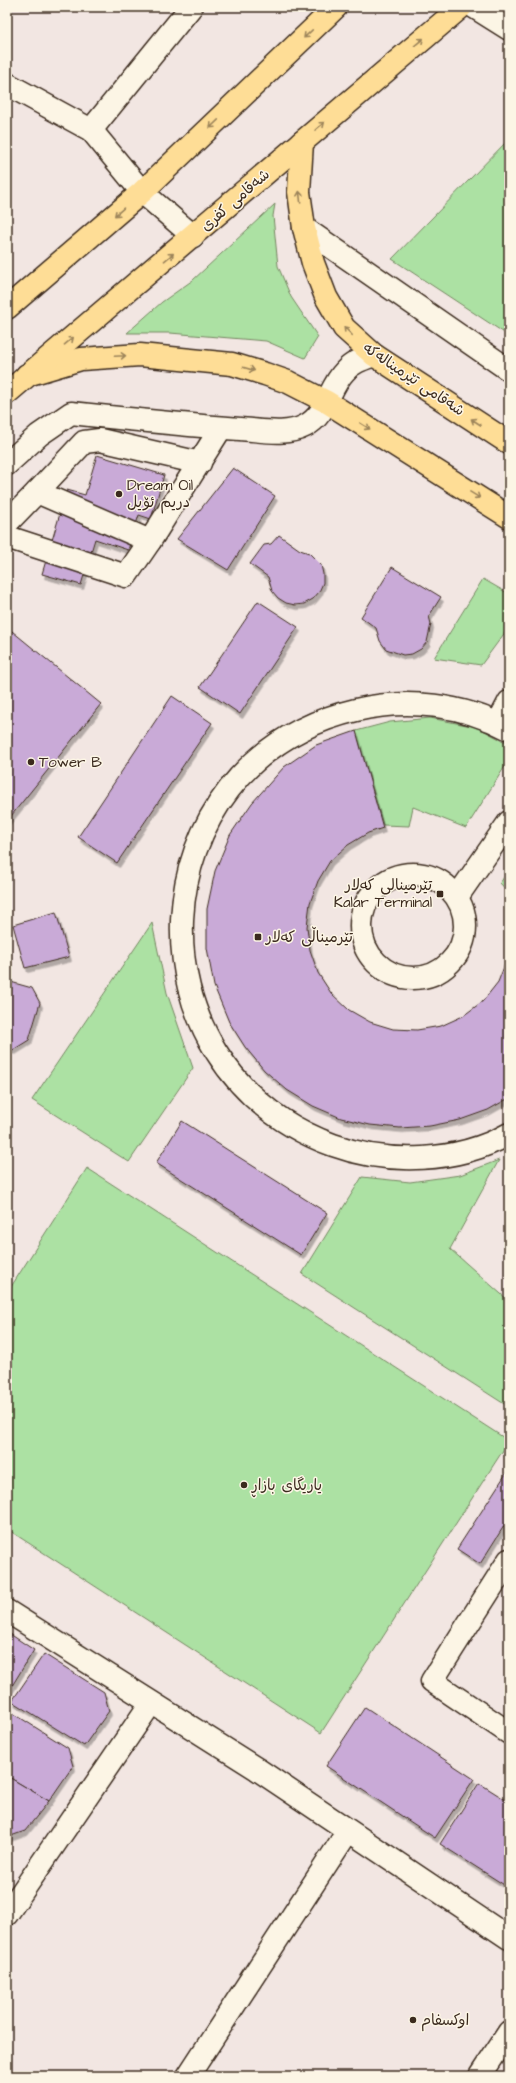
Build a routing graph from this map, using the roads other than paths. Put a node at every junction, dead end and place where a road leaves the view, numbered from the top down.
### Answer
1 (191, 7) edge
2 (336, 7) edge
3 (461, 7) edge
4 (474, 7) edge
5 (509, 29) edge
6 (7, 84) edge
7 (91, 130) junction
8 (302, 142) junction
9 (142, 192) junction
10 (304, 228) junction
11 (193, 236) junction
12 (7, 308) edge
13 (374, 355) junction
14 (509, 370) edge
15 (27, 375) junction
16 (7, 393) edge
17 (327, 402) junction
18 (221, 428) junction
19 (509, 443) edge
20 (200, 463) junction
21 (7, 464) edge
22 (37, 492) junction
23 (509, 517) edge
24 (7, 524) edge
25 (7, 537) edge
26 (150, 542) junction
27 (509, 702) edge
28 (504, 726) edge
29 (509, 822) edge
30 (457, 897) junction
31 (509, 1134) edge
32 (509, 1560) edge
33 (7, 1611) edge
34 (151, 1704) junction
35 (509, 1733) edge
36 (348, 1832) junction
37 (7, 1914) edge
38 (509, 1938) edge
39 (509, 2032) edge
40 (188, 2076) edge
41 (480, 2076) edge

1 - 7 street
2 -> 9 main road
8 -> 3 main road, شەقامی کفری
4 - 5 street
6 - 7 street
7 - 9 street
10 -> 8 main road, شەقامی تێرمینالەکە
8 - 11 main road, شەقامی کفری
9 - 11 street
9 -> 12 main road
13 -> 10 main road, شەقامی تێرمینالەکە
10 - 14 street
15 -> 11 main road, شەقامی کفری
13 - 17 street
19 -> 13 main road, شەقامی تێرمینالەکە
15 - 16 main road, شەقامی کفری
15 -> 17 main road
17 - 18 street
17 -> 23 main road
18 - 20 street
18 - 21 street
20 - 22 street
20 - 26 street
22 - 24 street
22 - 26 street
25 - 26 street
27 - 28 street
28 - 31 street
29 - 30 street
30 - 30 street
32 - 35 street
33 - 34 street
34 - 36 street
34 - 37 street
36 - 38 street
36 - 40 street
39 - 41 street

